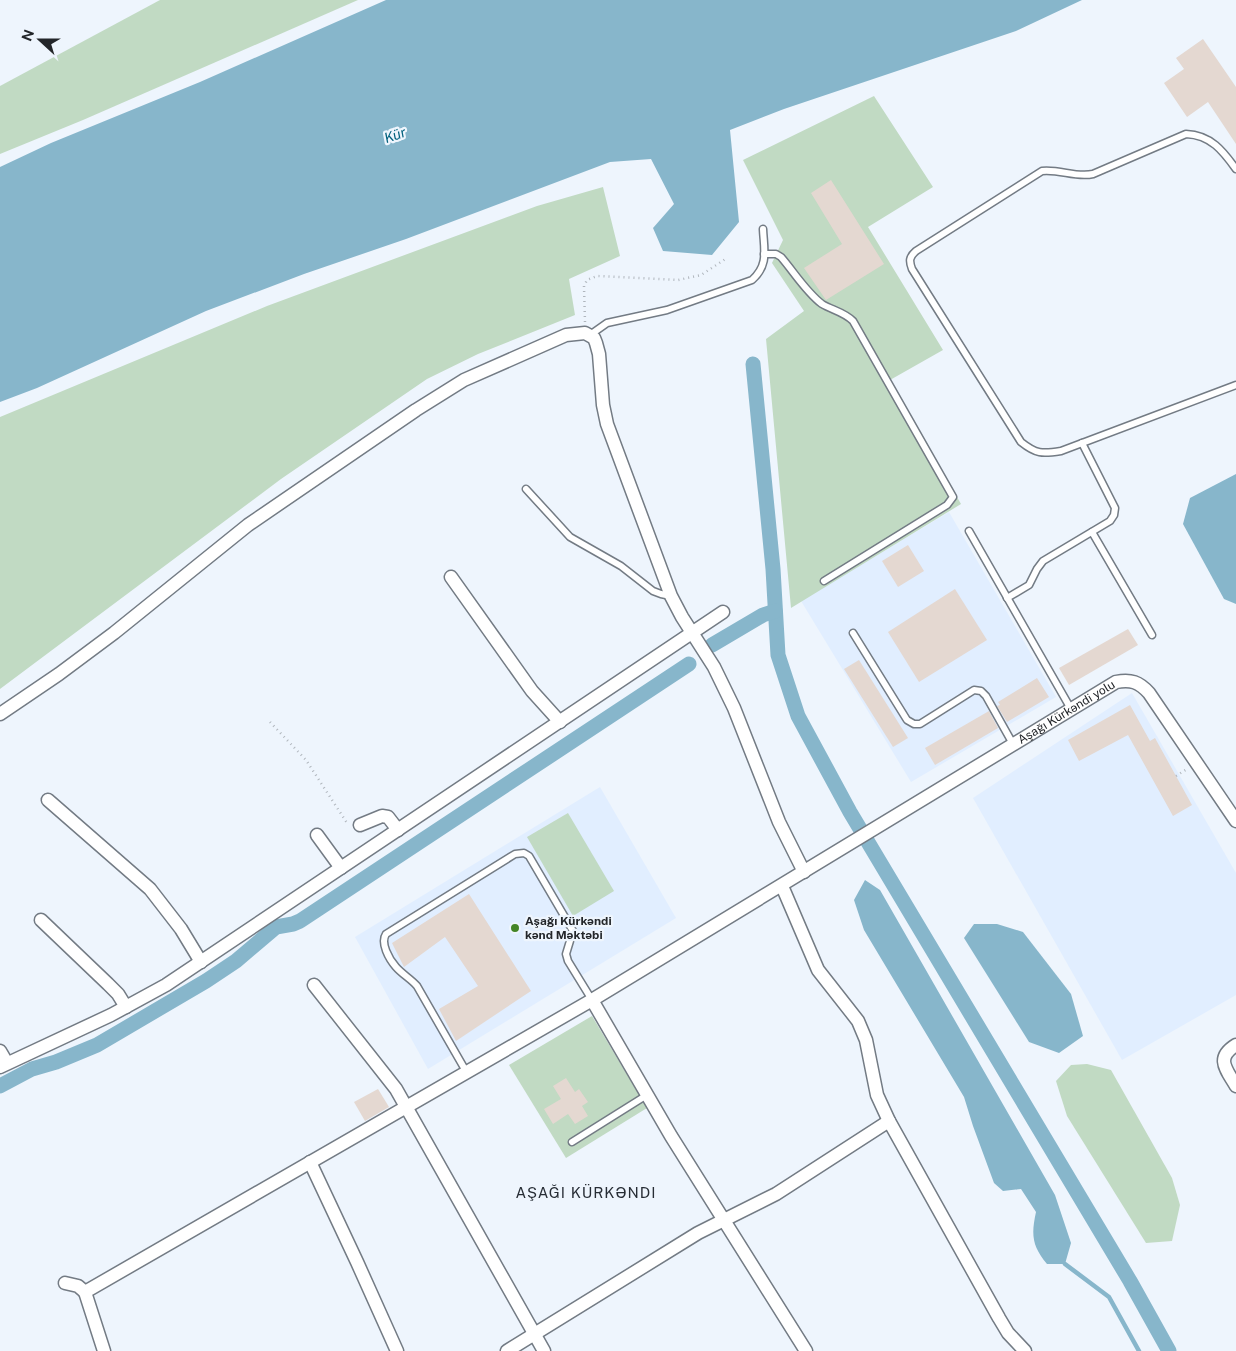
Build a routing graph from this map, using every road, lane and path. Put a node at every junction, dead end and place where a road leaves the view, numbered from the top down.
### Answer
1 (1236, 169) edge
2 (763, 229) dead end
3 (764, 254) junction
4 (727, 258) dead end
5 (588, 334) junction
6 (1236, 384) edge
7 (1082, 443) junction
8 (526, 489) dead end
9 (969, 531) dead end
10 (1092, 532) junction
11 (451, 578) dead end
12 (824, 581) dead end
13 (671, 596) junction
14 (1007, 598) junction
15 (723, 612) dead end
16 (692, 633) junction
17 (853, 633) dead end
18 (1152, 635) dead end
19 (1071, 709) junction
20 (0, 714) edge
21 (270, 722) dead end
22 (560, 722) junction
23 (1013, 744) junction
24 (48, 800) dead end
25 (1236, 821) edge
26 (355, 826) joint
27 (398, 830) junction
28 (317, 835) dead end
29 (341, 868) junction
30 (804, 872) junction
31 (782, 886) junction
32 (41, 920) dead end
33 (200, 962) junction
34 (314, 985) dead end
35 (592, 1000) junction
36 (126, 1007) junction
37 (1236, 1044) edge
38 (0, 1051) edge
39 (4, 1065) edge
40 (468, 1073) junction
41 (1236, 1086) edge
42 (647, 1095) junction
43 (407, 1108) junction
44 (889, 1121) junction
45 (572, 1142) dead end
46 (310, 1162) junction
47 (723, 1220) junction
48 (65, 1283) dead end
49 (85, 1292) junction
50 (534, 1333) junction
51 (104, 1351) edge
52 (397, 1351) edge
53 (507, 1351) edge
54 (544, 1351) edge
55 (806, 1351) edge
56 (1025, 1351) edge

1 - 7 lane
2 - 3 lane
3 - 5 lane
3 - 12 lane
4 - 5 path
5 - 13 street
5 - 20 street
6 - 7 lane
7 - 10 lane
8 - 13 lane
9 - 14 lane
10 - 14 lane
10 - 18 lane
11 - 22 street
13 - 16 street
14 - 19 lane
15 - 16 street
16 - 22 street
16 - 30 street
17 - 23 lane
19 - 23 street, Aşağı Kürkəndi yolu
19 - 25 street, Aşağı Kürkəndi yolu
21 - 26 path
22 - 27 street
23 - 30 street, Aşağı Kürkəndi yolu
24 - 33 street
26 - 27 street
27 - 29 street
28 - 29 street
29 - 33 street
30 - 31 street, Aşağı Kürkəndi yolu
31 - 35 street, Aşağı Kürkəndi yolu
31 - 44 street
32 - 36 street
33 - 36 street
34 - 43 street
35 - 40 street, Aşağı Kürkəndi yolu
35 - 40 lane
35 - 42 street
36 - 39 street
37 - 41 street
38 - 39 street
40 - 43 street, Aşağı Kürkəndi yolu
42 - 45 lane
42 - 47 street
43 - 46 street, Aşağı Kürkəndi yolu
43 - 50 street
44 - 47 street
44 - 56 street
46 - 49 street, Aşağı Kürkəndi yolu
46 - 52 street
47 - 50 street
47 - 55 street
48 - 49 street
49 - 51 street
50 - 53 street
50 - 54 street

